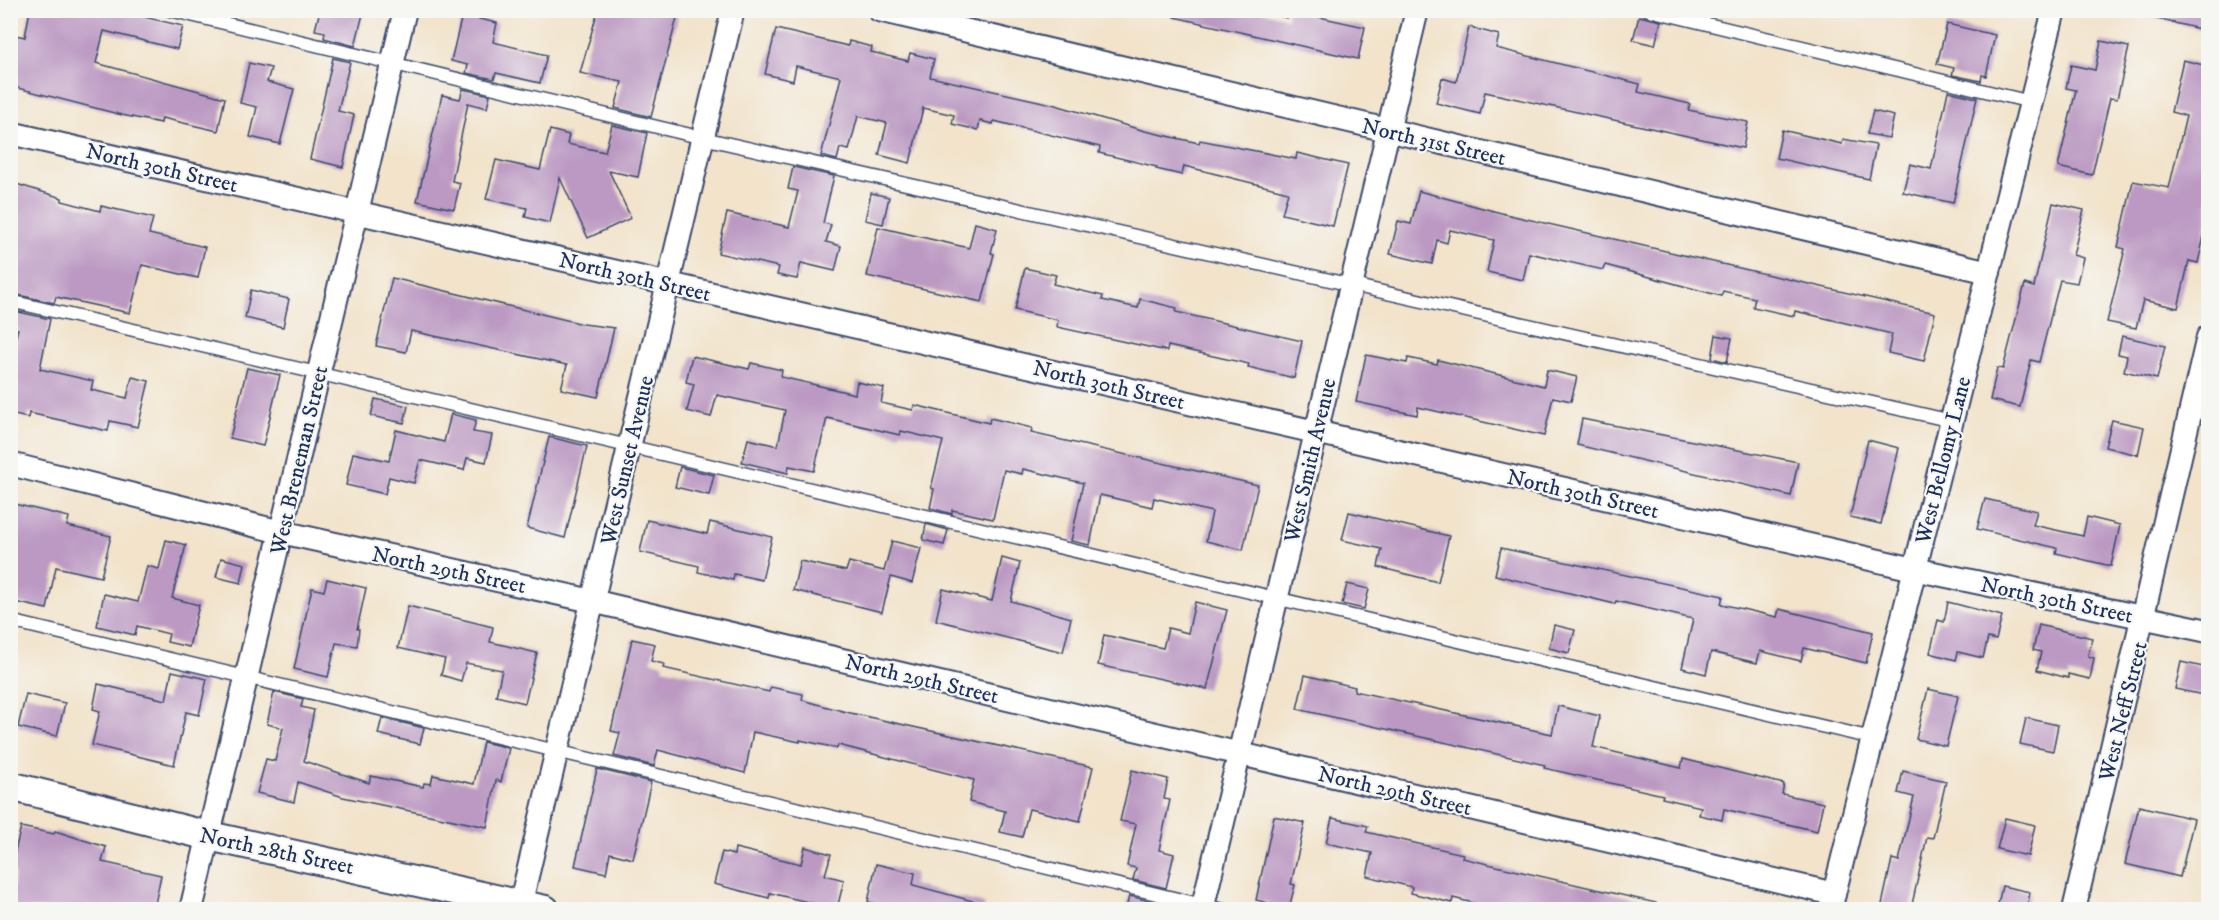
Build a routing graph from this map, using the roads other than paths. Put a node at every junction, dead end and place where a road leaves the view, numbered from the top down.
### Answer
1 (170, 10) edge
2 (405, 10) edge
3 (733, 10) edge
4 (879, 10) edge
5 (1417, 10) edge
6 (1649, 10) edge
7 (2054, 10) edge
8 (392, 64) junction
9 (2031, 102) junction
10 (1389, 130) junction
11 (10, 132) edge
12 (703, 138) junction
13 (357, 212) junction
14 (1989, 272) junction
15 (668, 283) junction
16 (1351, 285) junction
17 (10, 301) edge
18 (2208, 337) edge
19 (318, 374) junction
20 (1952, 421) junction
21 (1316, 432) junction
22 (629, 446) junction
23 (10, 464) edge
24 (281, 532) junction
25 (1914, 569) junction
26 (1276, 599) junction
27 (592, 601) junction
28 (2144, 617) junction
29 (10, 621) edge
30 (2208, 631) edge
31 (247, 676) junction
32 (1872, 738) junction
33 (557, 750) junction
34 (1240, 753) junction
35 (10, 786) edge
36 (208, 836) junction
37 (1832, 902) edge
38 (528, 907) edge
39 (1210, 908) edge
40 (191, 909) edge
41 (2074, 909) edge

1 - 8 lane
2 - 8 street, West Breneman Street
3 - 12 street, West Sunset Avenue
4 - 10 street, North 31st Street
5 - 10 street, West Smith Avenue
6 - 9 lane
7 - 9 street, West Bellomy Lane
8 - 12 lane
8 - 13 street, West Breneman Street
9 - 14 street, West Bellomy Lane
10 - 14 street, North 31st Street
10 - 16 street, West Smith Avenue
11 - 13 street, North 30th Street
12 - 15 street, West Sunset Avenue
12 - 16 lane
13 - 15 street, North 30th Street
13 - 19 street, West Breneman Street
14 - 20 street, West Bellomy Lane
15 - 21 street, North 30th Street
15 - 22 street, West Sunset Avenue
16 - 20 lane
16 - 21 street, West Smith Avenue
17 - 19 lane
18 - 28 street, West Neff Street
19 - 22 lane
19 - 24 street, West Breneman Street
20 - 25 street, West Bellomy Lane
21 - 25 street, North 30th Street
21 - 26 street, West Smith Avenue
22 - 26 lane
22 - 27 street, West Sunset Avenue
23 - 24 street, North 29th Street
24 - 27 street, North 29th Street
24 - 31 street, West Breneman Street
25 - 28 street, North 30th Street
25 - 32 street, West Bellomy Lane
26 - 32 lane
26 - 34 street, West Smith Avenue
27 - 33 street, West Sunset Avenue
27 - 34 street, North 29th Street
28 - 30 street, North 30th Street
28 - 41 street, West Neff Street
29 - 31 lane
31 - 33 lane
31 - 36 street, West Breneman Street
32 - 37 street, West Bellomy Lane
33 - 38 street, West Sunset Avenue
33 - 39 lane
34 - 37 street, North 29th Street
34 - 39 street, West Smith Avenue
35 - 36 street, North 28th Street
36 - 38 street, North 28th Street
36 - 40 street, West Breneman Street

